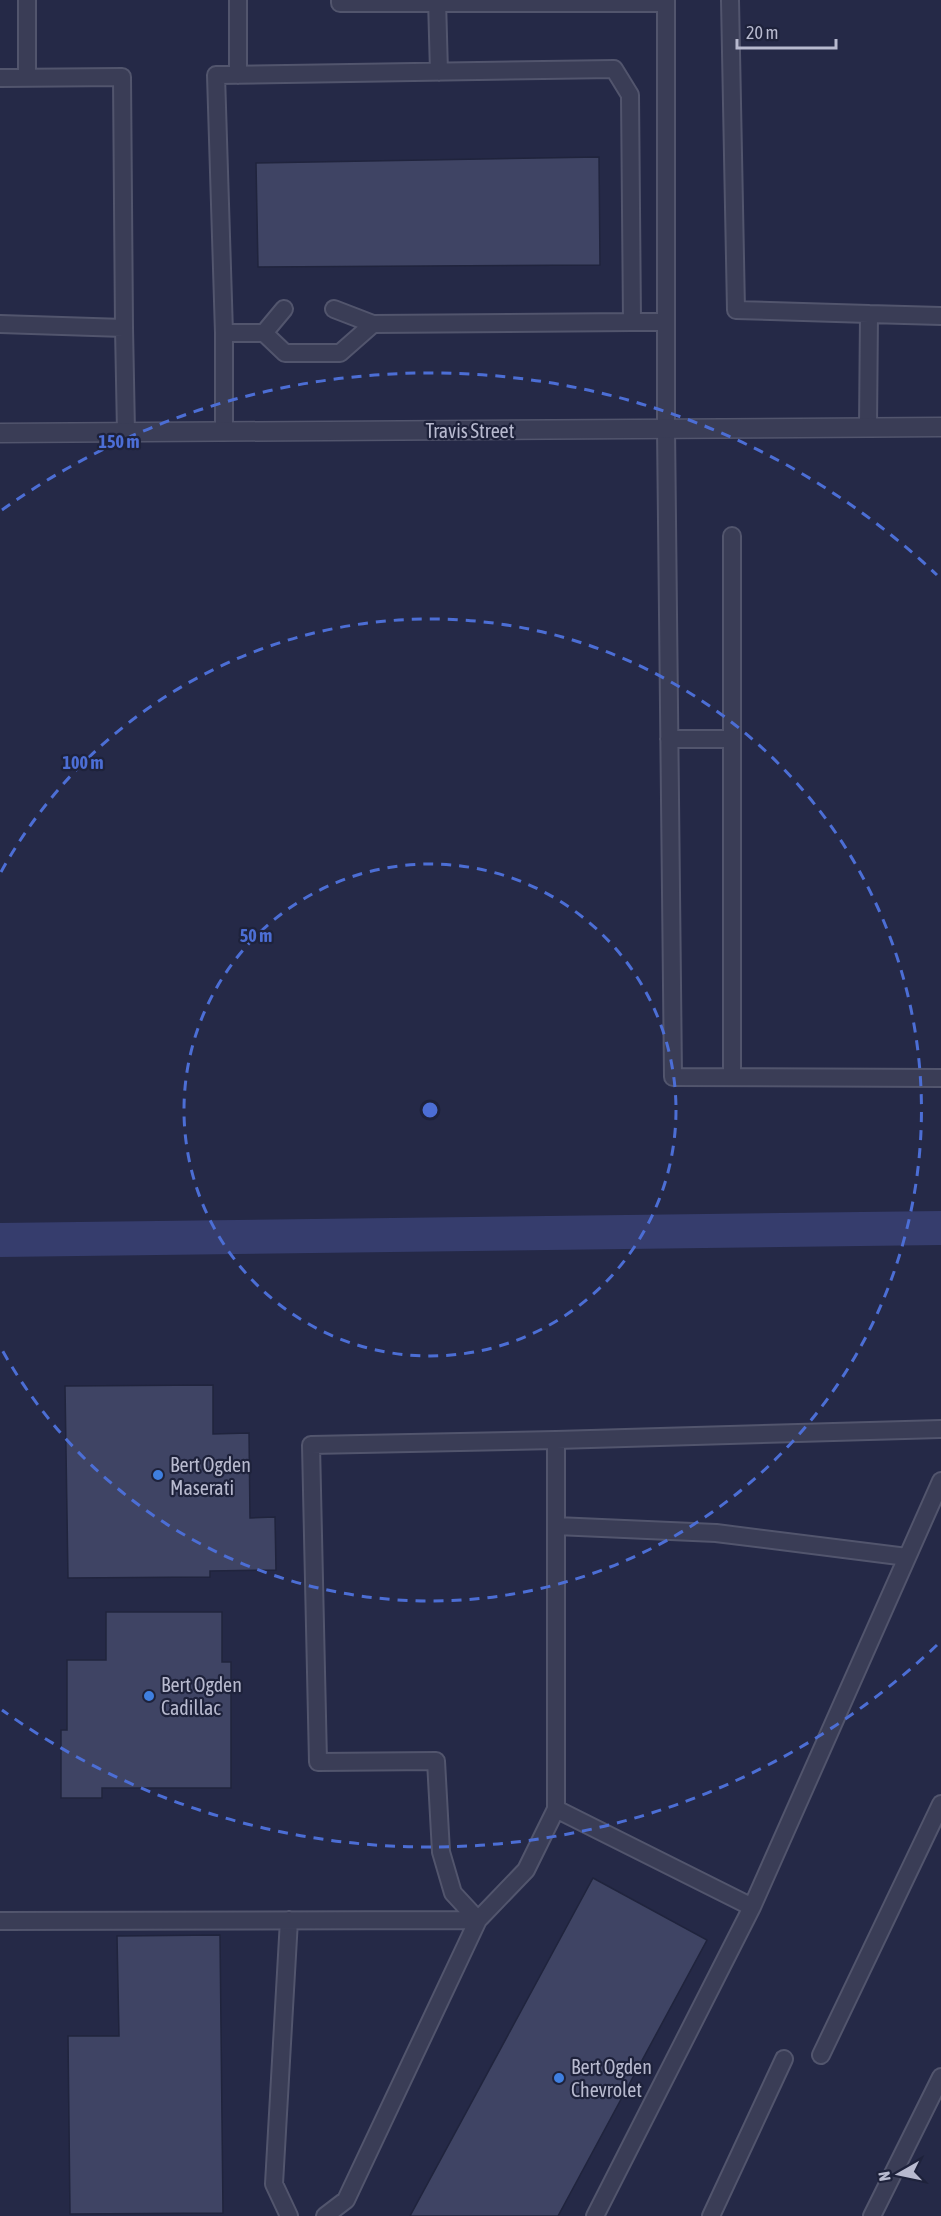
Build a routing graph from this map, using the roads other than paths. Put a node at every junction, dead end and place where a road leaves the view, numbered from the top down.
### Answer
1 (27, 0) edge
2 (238, 0) edge
3 (340, 0) edge
4 (730, 0) edge
5 (437, 1) edge
6 (666, 1) edge
7 (439, 72) junction
8 (238, 75) junction
9 (0, 78) edge
10 (27, 78) junction
11 (284, 309) dead end
12 (334, 309) dead end
13 (869, 314) junction
14 (941, 316) edge
15 (632, 322) junction
16 (666, 322) junction
17 (0, 324) edge
18 (372, 324) junction
19 (124, 328) junction
20 (224, 333) junction
21 (264, 333) junction
22 (868, 427) junction
23 (941, 427) edge
24 (666, 428) junction
25 (126, 432) junction
26 (224, 432) junction
27 (0, 433) edge
28 (732, 536) dead end
29 (669, 738) junction
30 (731, 739) junction
31 (732, 1077) junction
32 (941, 1078) edge
33 (941, 1429) edge
34 (556, 1440) junction
35 (941, 1481) edge
36 (556, 1526) junction
37 (908, 1557) junction
38 (941, 1804) edge
39 (556, 1809) junction
40 (752, 1907) junction
41 (289, 1920) junction
42 (478, 1920) junction
43 (0, 1921) edge
44 (821, 2055) dead end
45 (784, 2059) dead end
46 (941, 2077) edge
47 (289, 2216) edge
48 (325, 2216) edge
49 (595, 2216) edge
50 (711, 2216) edge
51 (872, 2216) edge

1 - 10 lane
2 - 8 lane
3 - 5 lane
4 - 13 lane
5 - 6 lane
5 - 7 lane
6 - 16 lane
7 - 8 lane
7 - 15 lane
8 - 20 lane
9 - 10 lane
10 - 19 lane
11 - 21 lane
12 - 18 lane
13 - 14 lane
13 - 22 lane
15 - 16 lane
15 - 18 lane
16 - 24 lane
17 - 19 lane
18 - 21 lane
19 - 25 lane
20 - 21 lane
20 - 26 lane
22 - 23 street, Travis Street
22 - 24 street, Travis Street
24 - 26 street, Travis Street
24 - 29 lane
25 - 26 street, Travis Street
25 - 27 street, Travis Street
28 - 30 lane
29 - 30 lane
29 - 31 lane
30 - 31 lane
31 - 32 lane
33 - 34 lane
34 - 36 lane
34 - 42 lane
35 - 37 lane
36 - 37 lane
36 - 39 lane
37 - 40 lane
38 - 44 lane
39 - 40 lane
39 - 42 lane
40 - 49 lane
41 - 42 lane
41 - 43 lane
41 - 47 lane
42 - 48 lane
45 - 50 lane
46 - 51 lane

